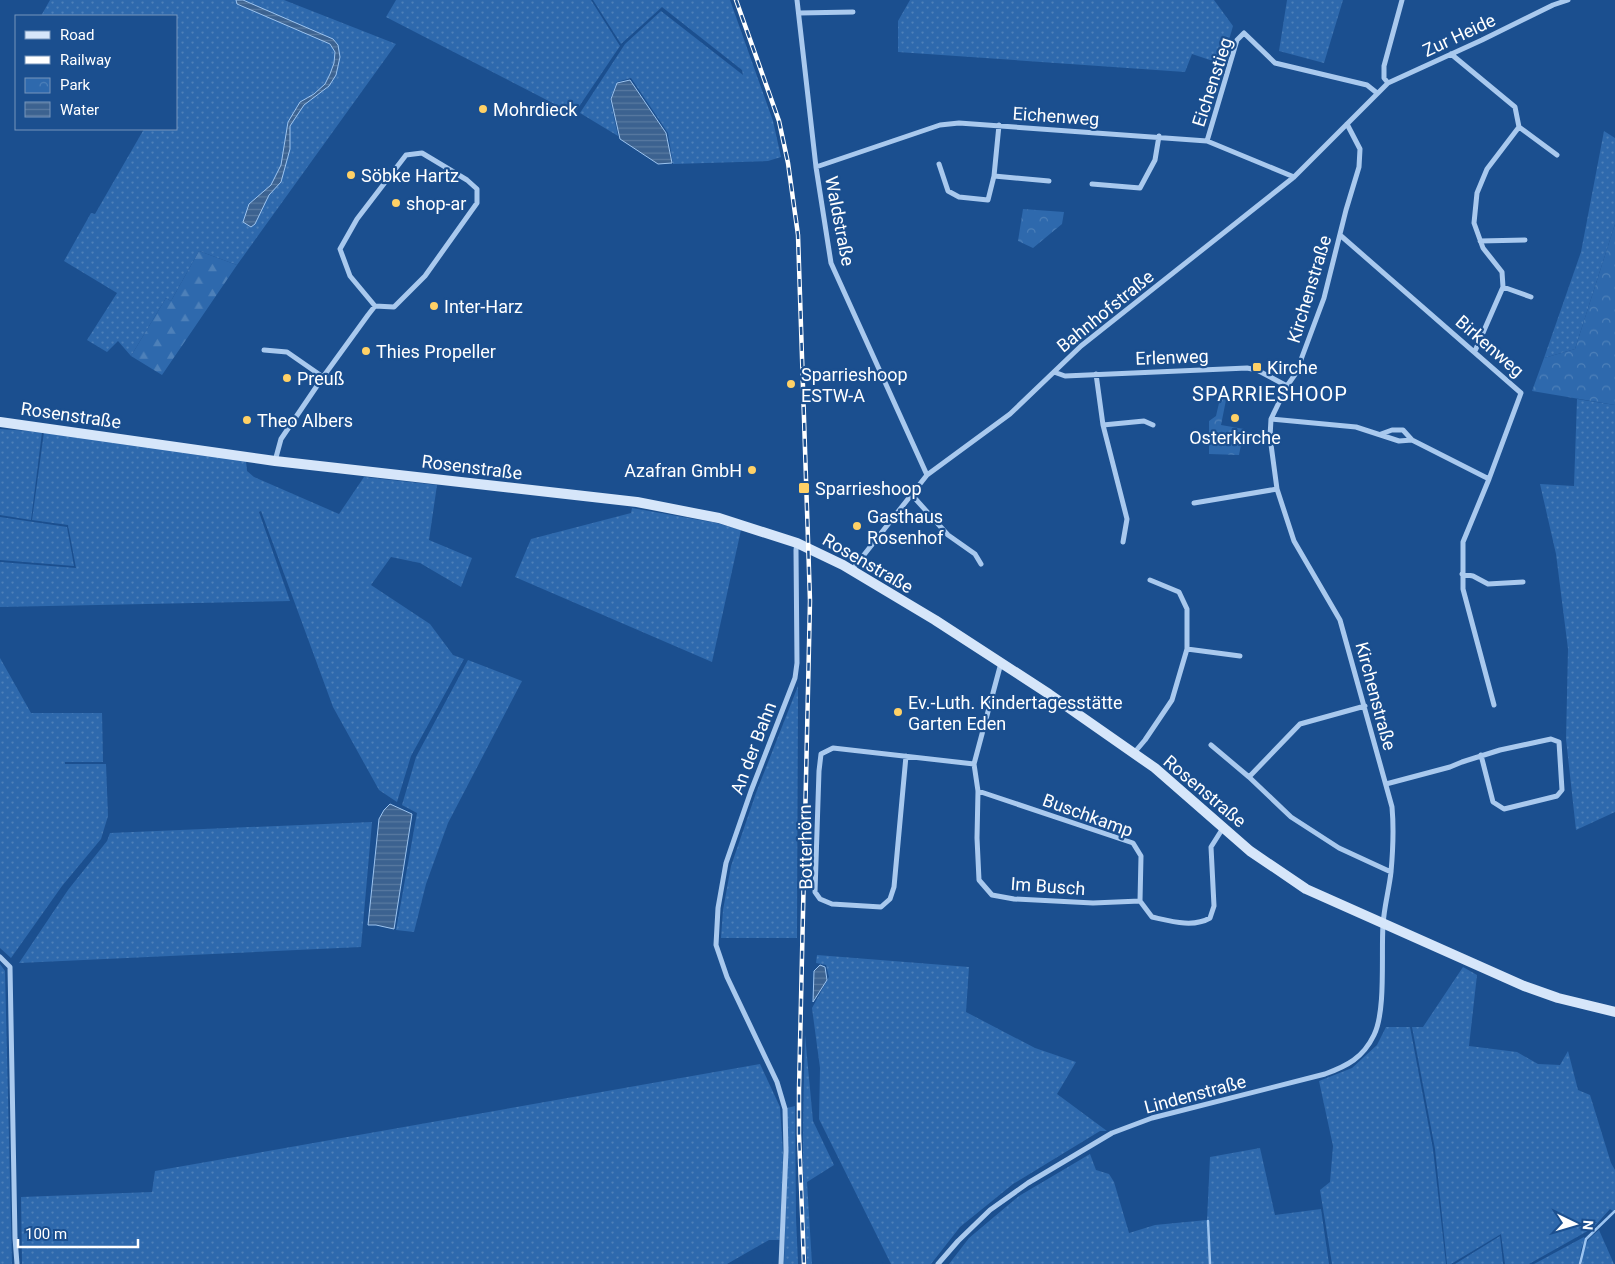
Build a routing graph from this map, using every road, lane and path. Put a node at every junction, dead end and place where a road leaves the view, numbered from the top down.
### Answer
1 (797, 0) edge
2 (1402, 0) edge
3 (1568, 0) edge
4 (853, 12) dead end
5 (799, 14) junction
6 (1451, 54) junction
7 (1388, 83) junction
8 (1377, 93) junction
9 (1347, 124) junction
10 (999, 126) junction
11 (1519, 127) junction
12 (1159, 136) junction
13 (1207, 141) junction
14 (1557, 155) dead end
15 (938, 164) dead end
16 (816, 167) junction
17 (994, 176) junction
18 (1294, 177) junction
19 (1049, 181) dead end
20 (1092, 184) dead end
21 (1340, 235) junction
22 (1525, 240) dead end
23 (1480, 241) junction
24 (1503, 288) junction
25 (1531, 298) dead end
26 (375, 306) junction
27 (264, 350) dead end
28 (1475, 351) junction
29 (1054, 372) junction
30 (1096, 374) junction
31 (323, 376) junction
32 (1287, 386) junction
33 (1271, 419) junction
34 (0, 422) edge
35 (1103, 425) junction
36 (1153, 425) dead end
37 (1381, 434) junction
38 (1412, 440) junction
39 (275, 461) junction
40 (927, 475) junction
41 (1489, 479) junction
42 (1277, 489) junction
43 (912, 494) junction
44 (1194, 503) dead end
45 (1123, 542) dead end
46 (797, 543) junction
47 (981, 564) dead end
48 (852, 570) junction
49 (1462, 574) junction
50 (1150, 580) dead end
51 (1523, 582) dead end
52 (1187, 649) junction
53 (1240, 656) dead end
54 (1001, 663) junction
55 (1494, 705) dead end
56 (1365, 706) junction
57 (1210, 745) dead end
58 (1133, 753) junction
59 (906, 756) junction
60 (1481, 756) junction
61 (974, 764) junction
62 (1249, 776) junction
63 (1386, 784) junction
64 (978, 791) junction
65 (1224, 828) junction
66 (1391, 872) junction
67 (1140, 901) junction
68 (1383, 923) junction
69 (0, 958) edge
70 (1615, 1012) edge
71 (17, 1264) edge
72 (781, 1264) edge
73 (938, 1264) edge

1 - 5 street, Waldstraße
2 - 7 street
3 - 6 street, Zur Heide
4 - 5 street
5 - 16 street, Waldstraße
6 - 7 street, Zur Heide
6 - 11 street
7 - 8 street, Bahnhofstraße
8 - 9 street, Bahnhofstraße
8 - 13 street, Eichenstieg
9 - 18 street, Bahnhofstraße
9 - 21 street, Kirchenstraße
10 - 12 street, Eichenweg
10 - 16 street, Eichenweg
10 - 17 street
11 - 14 street
11 - 23 street
12 - 13 street, Eichenweg
12 - 20 street
13 - 18 street, Eichenweg
15 - 17 street
16 - 40 street, Waldstraße
17 - 19 street
18 - 29 street, Bahnhofstraße
21 - 28 street, Birkenweg
21 - 32 street, Kirchenstraße
22 - 23 street
23 - 24 street
24 - 25 street
24 - 28 street
26 - 26 street
26 - 31 street
27 - 31 street
28 - 41 street, Birkenweg
29 - 30 street, Erlenweg
29 - 40 street, Bahnhofstraße
30 - 32 street, Erlenweg
30 - 35 street
31 - 39 street
32 - 33 street, Kirchenstraße
33 - 37 street
33 - 42 street, Kirchenstraße
34 - 39 main road, Rosenstraße
35 - 36 street
35 - 45 street
37 - 38 street
37 - 38 street
38 - 41 street
39 - 46 main road, Rosenstraße
40 - 43 street, Bahnhofstraße
41 - 49 street, Birkenweg
42 - 44 street
42 - 56 street, Kirchenstraße
43 - 47 street
43 - 48 street, Bahnhofstraße
46 - 48 main road, Rosenstraße
46 - 72 street, An der Bahn
48 - 54 main road, Rosenstraße
49 - 51 street
49 - 55 street, Birkenweg
50 - 52 street
52 - 53 street
52 - 58 street
54 - 58 main road, Rosenstraße
54 - 61 street, Im Busch
56 - 62 street
56 - 63 street, Kirchenstraße
57 - 62 street
58 - 65 main road, Rosenstraße
59 - 59 street, Botterhörn
59 - 61 street, Botterhörn
60 - 60 street
60 - 63 street
61 - 64 street, Im Busch
62 - 66 street
63 - 66 street, Kirchenstraße
64 - 67 street, Buschkamp
64 - 67 street, Im Busch
65 - 67 street
65 - 68 main road, Rosenstraße
66 - 68 street, Kirchenstraße
68 - 70 main road, Rosenstraße
68 - 73 street, Lindenstraße
69 - 71 street

